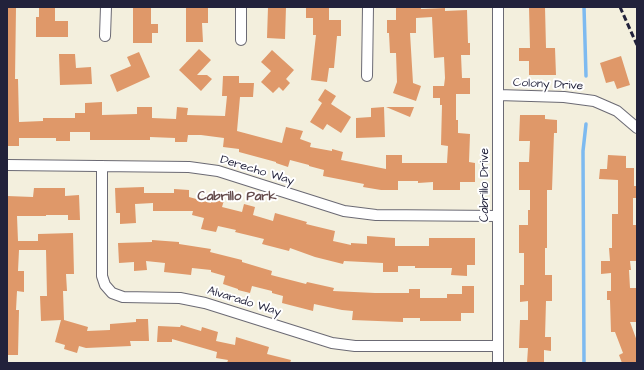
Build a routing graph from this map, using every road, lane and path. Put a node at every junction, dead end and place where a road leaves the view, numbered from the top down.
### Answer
1 (106, 7) edge
2 (241, 7) edge
3 (368, 7) edge
4 (498, 7) edge
5 (106, 36) dead end
6 (241, 40) dead end
7 (367, 76) dead end
8 (498, 95) junction
9 (637, 128) edge
10 (7, 165) edge
11 (102, 166) junction
12 (498, 216) junction
13 (498, 346) junction
14 (498, 363) edge

1 - 5 street
2 - 6 street
3 - 7 street
4 - 8 street, Cabrillo Drive
8 - 9 street, Colony Drive
8 - 12 street, Cabrillo Drive
10 - 11 street, Derecho Way
11 - 12 street, Derecho Way
11 - 13 street, Alvarado Way
12 - 13 street, Cabrillo Drive
13 - 14 street, Cabrillo Drive

